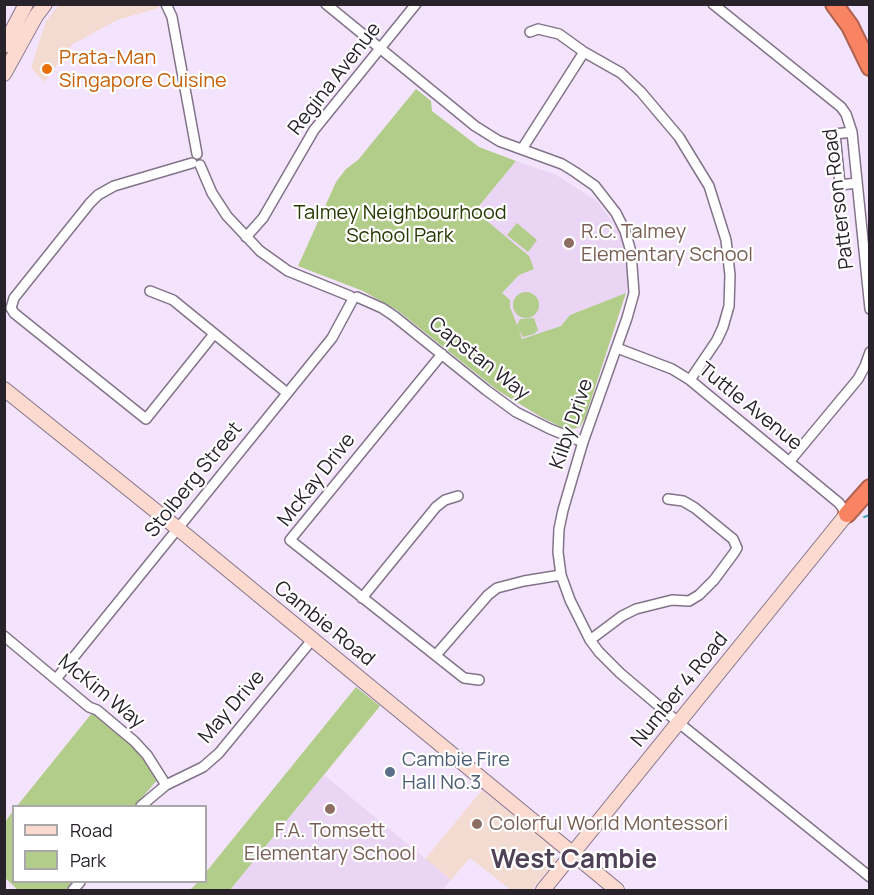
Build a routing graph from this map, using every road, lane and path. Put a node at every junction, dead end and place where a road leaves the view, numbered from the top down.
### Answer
1 (26, 4) edge
2 (166, 4) edge
3 (326, 4) edge
4 (416, 4) edge
5 (713, 4) edge
6 (834, 4) edge
7 (41, 8) edge
8 (530, 32) dead end
9 (4, 46) edge
10 (380, 49) junction
11 (584, 52) junction
12 (870, 67) edge
13 (4, 74) edge
14 (852, 132) junction
15 (522, 149) junction
16 (196, 161) junction
17 (857, 183) junction
18 (246, 237) junction
19 (150, 291) dead end
20 (353, 297) junction
21 (870, 309) edge
22 (214, 334) junction
23 (616, 348) junction
24 (870, 352) edge
25 (442, 354) junction
26 (690, 380) junction
27 (4, 389) edge
28 (287, 393) junction
29 (584, 442) junction
30 (789, 462) junction
31 (870, 488) edge
32 (458, 496) dead end
33 (668, 499) dead end
34 (847, 514) junction
35 (178, 529) junction
36 (561, 575) junction
37 (362, 598) junction
38 (4, 636) edge
39 (312, 640) junction
40 (590, 640) junction
41 (436, 655) junction
42 (56, 679) junction
43 (479, 680) dead end
44 (679, 723) junction
45 (166, 785) junction
46 (143, 805) edge
47 (573, 854) junction
48 (870, 877) edge
49 (543, 891) edge
50 (617, 891) edge

1 - 9 main road
2 - 16 street, Capstan Way
3 - 10 street, Kilby Drive
4 - 10 street, Regina Avenue
5 - 14 street, Patterson Road
6 - 12 highway
7 - 13 main road
8 - 11 street
10 - 15 street, Kilby Drive
10 - 18 street, Regina Avenue
11 - 15 street
11 - 26 street
14 - 17 street, Patterson Road
14 - 17 street
15 - 23 street, Kilby Drive
16 - 18 street, Capstan Way
16 - 22 street
17 - 21 street, Patterson Road
18 - 20 street, Capstan Way
19 - 22 street
20 - 25 street, Capstan Way
20 - 28 street, Stolberg Street
22 - 28 street
23 - 26 street, Tuttle Avenue
23 - 29 street, Kilby Drive
24 - 30 street
25 - 29 street, Capstan Way
25 - 37 street, McKay Drive
26 - 30 street, Tuttle Avenue
27 - 35 main road, Cambie Road
28 - 35 street, Stolberg Street
29 - 36 street, Kilby Drive
30 - 34 street, Tuttle Avenue
31 - 34 highway
32 - 37 street
33 - 40 street
34 - 44 main road, Number 4 Road
35 - 39 main road, Cambie Road
35 - 42 street, Stolberg Street
36 - 40 street, Kilby Drive
36 - 41 street
37 - 41 street, McKay Drive
38 - 42 street, McKim Way
39 - 45 street, May Drive
39 - 47 main road, Cambie Road
40 - 44 street, Kilby Drive
41 - 43 street, McKay Drive
42 - 45 street, McKim Way
44 - 47 main road, Number 4 Road
44 - 48 street, Kilby Drive
45 - 46 street, May Drive
47 - 49 main road, Number 4 Road
47 - 50 main road, Cambie Road

